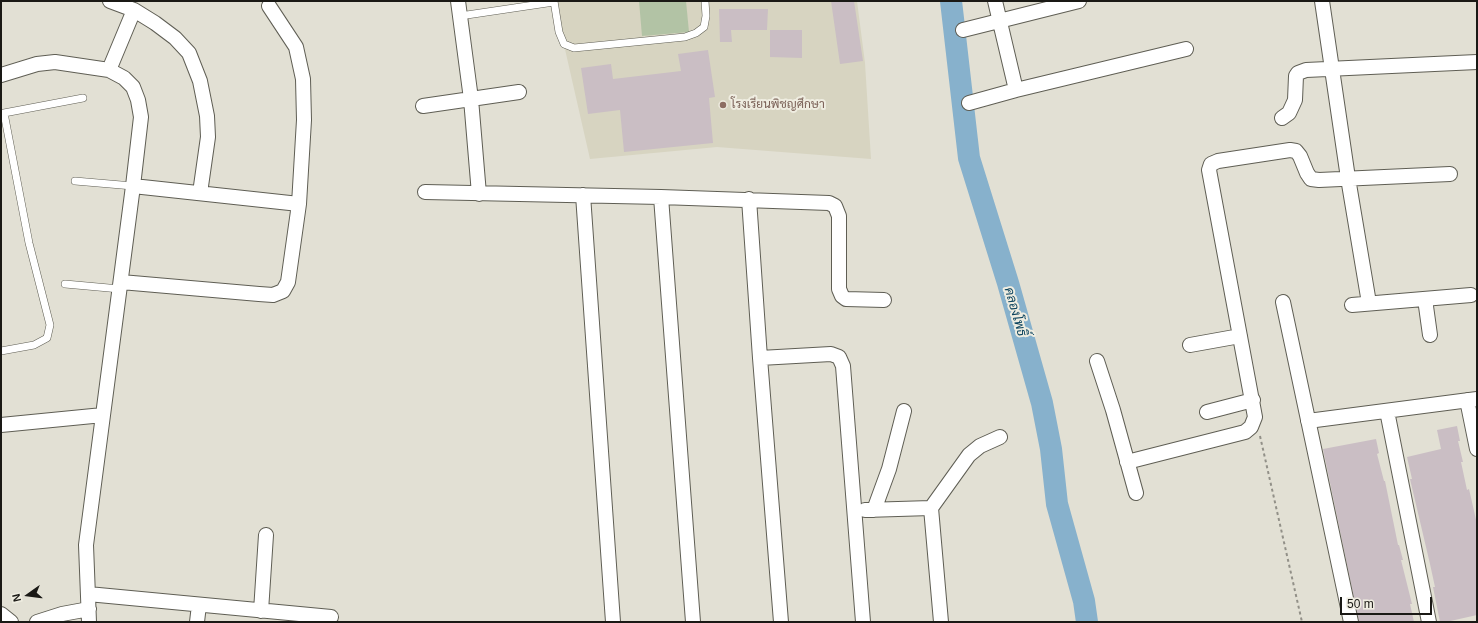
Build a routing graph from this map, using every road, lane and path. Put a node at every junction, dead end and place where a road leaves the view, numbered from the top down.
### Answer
1 (110, 1) edge
2 (458, 1) edge
3 (704, 1) edge
4 (996, 1) edge
5 (1079, 1) edge
6 (1322, 1) edge
7 (554, 2) edge
8 (1059, 3) edge
9 (270, 6) dead end
10 (134, 10) junction
11 (460, 16) junction
12 (1001, 20) junction
13 (963, 30) dead end
14 (1186, 49) dead end
15 (1477, 62) edge
16 (1332, 68) junction
17 (109, 70) junction
18 (1, 75) edge
19 (1016, 90) junction
20 (519, 92) dead end
21 (83, 98) dead end
22 (471, 99) junction
23 (969, 103) dead end
24 (422, 106) dead end
25 (2, 113) edge
26 (1282, 118) dead end
27 (1450, 174) dead end
28 (1348, 178) junction
29 (76, 181) dead end
30 (133, 186) junction
31 (425, 192) dead end
32 (200, 193) junction
33 (479, 194) junction
34 (583, 195) junction
35 (661, 197) junction
36 (749, 199) junction
37 (299, 204) junction
38 (65, 284) dead end
39 (120, 285) junction
40 (1471, 295) dead end
41 (1425, 299) junction
42 (884, 300) dead end
43 (1283, 302) dead end
44 (1369, 304) junction
45 (1352, 305) dead end
46 (1430, 335) dead end
47 (1240, 336) junction
48 (1190, 346) dead end
49 (1, 351) edge
50 (760, 358) junction
51 (1097, 361) dead end
52 (1253, 400) junction
53 (1472, 400) edge
54 (1387, 410) junction
55 (904, 412) dead end
56 (1207, 412) dead end
57 (103, 415) junction
58 (1255, 417) junction
59 (1308, 421) junction
60 (1, 425) edge
61 (1000, 437) dead end
62 (1477, 448) edge
63 (1128, 462) junction
64 (1136, 493) dead end
65 (931, 508) junction
66 (855, 510) junction
67 (874, 510) junction
68 (266, 535) dead end
69 (88, 594) junction
70 (199, 605) junction
71 (261, 611) junction
72 (1, 614) edge
73 (89, 616) edge
74 (331, 617) dead end
75 (291, 618) edge
76 (11, 622) edge
77 (37, 622) edge
78 (197, 622) edge
79 (613, 622) edge
80 (693, 622) edge
81 (781, 622) edge
82 (863, 622) edge
83 (941, 622) edge
84 (1302, 622) edge
85 (1351, 622) edge
86 (1429, 622) edge

1 - 10 street
2 - 11 street
3 - 7 lane
4 - 12 street
5 - 8 street
6 - 16 street
7 - 11 lane
8 - 12 street
9 - 37 street
10 - 17 street
10 - 32 street
11 - 22 street
12 - 13 street
12 - 19 street
14 - 19 street
15 - 16 street
16 - 26 street
16 - 28 street
17 - 18 street
17 - 30 street
19 - 23 street
20 - 22 street
21 - 25 lane
22 - 24 street
22 - 33 street
25 - 49 lane
27 - 28 street
28 - 44 street
28 - 47 street
29 - 30 lane
30 - 32 street
30 - 39 street
31 - 33 street
32 - 37 street
33 - 34 street
34 - 35 street
34 - 79 street
35 - 36 street
35 - 80 street
36 - 42 street
36 - 50 street
37 - 39 street
38 - 39 lane
39 - 57 street
40 - 41 street
41 - 44 street
41 - 46 street
43 - 59 street
44 - 45 street
47 - 48 street
47 - 52 street
50 - 66 street
50 - 81 street
51 - 63 street
52 - 56 street
52 - 58 street
53 - 54 street
53 - 62 street
54 - 59 street
54 - 86 street
55 - 67 street
57 - 60 street
57 - 69 street
58 - 63 street
58 - 84 path
59 - 85 street
61 - 65 street
63 - 64 street
65 - 67 street
65 - 83 street
66 - 67 street
66 - 82 street
68 - 71 street
69 - 70 street
69 - 73 street
70 - 71 street
70 - 78 street
71 - 75 street
72 - 76 street
73 - 77 street
74 - 75 street

